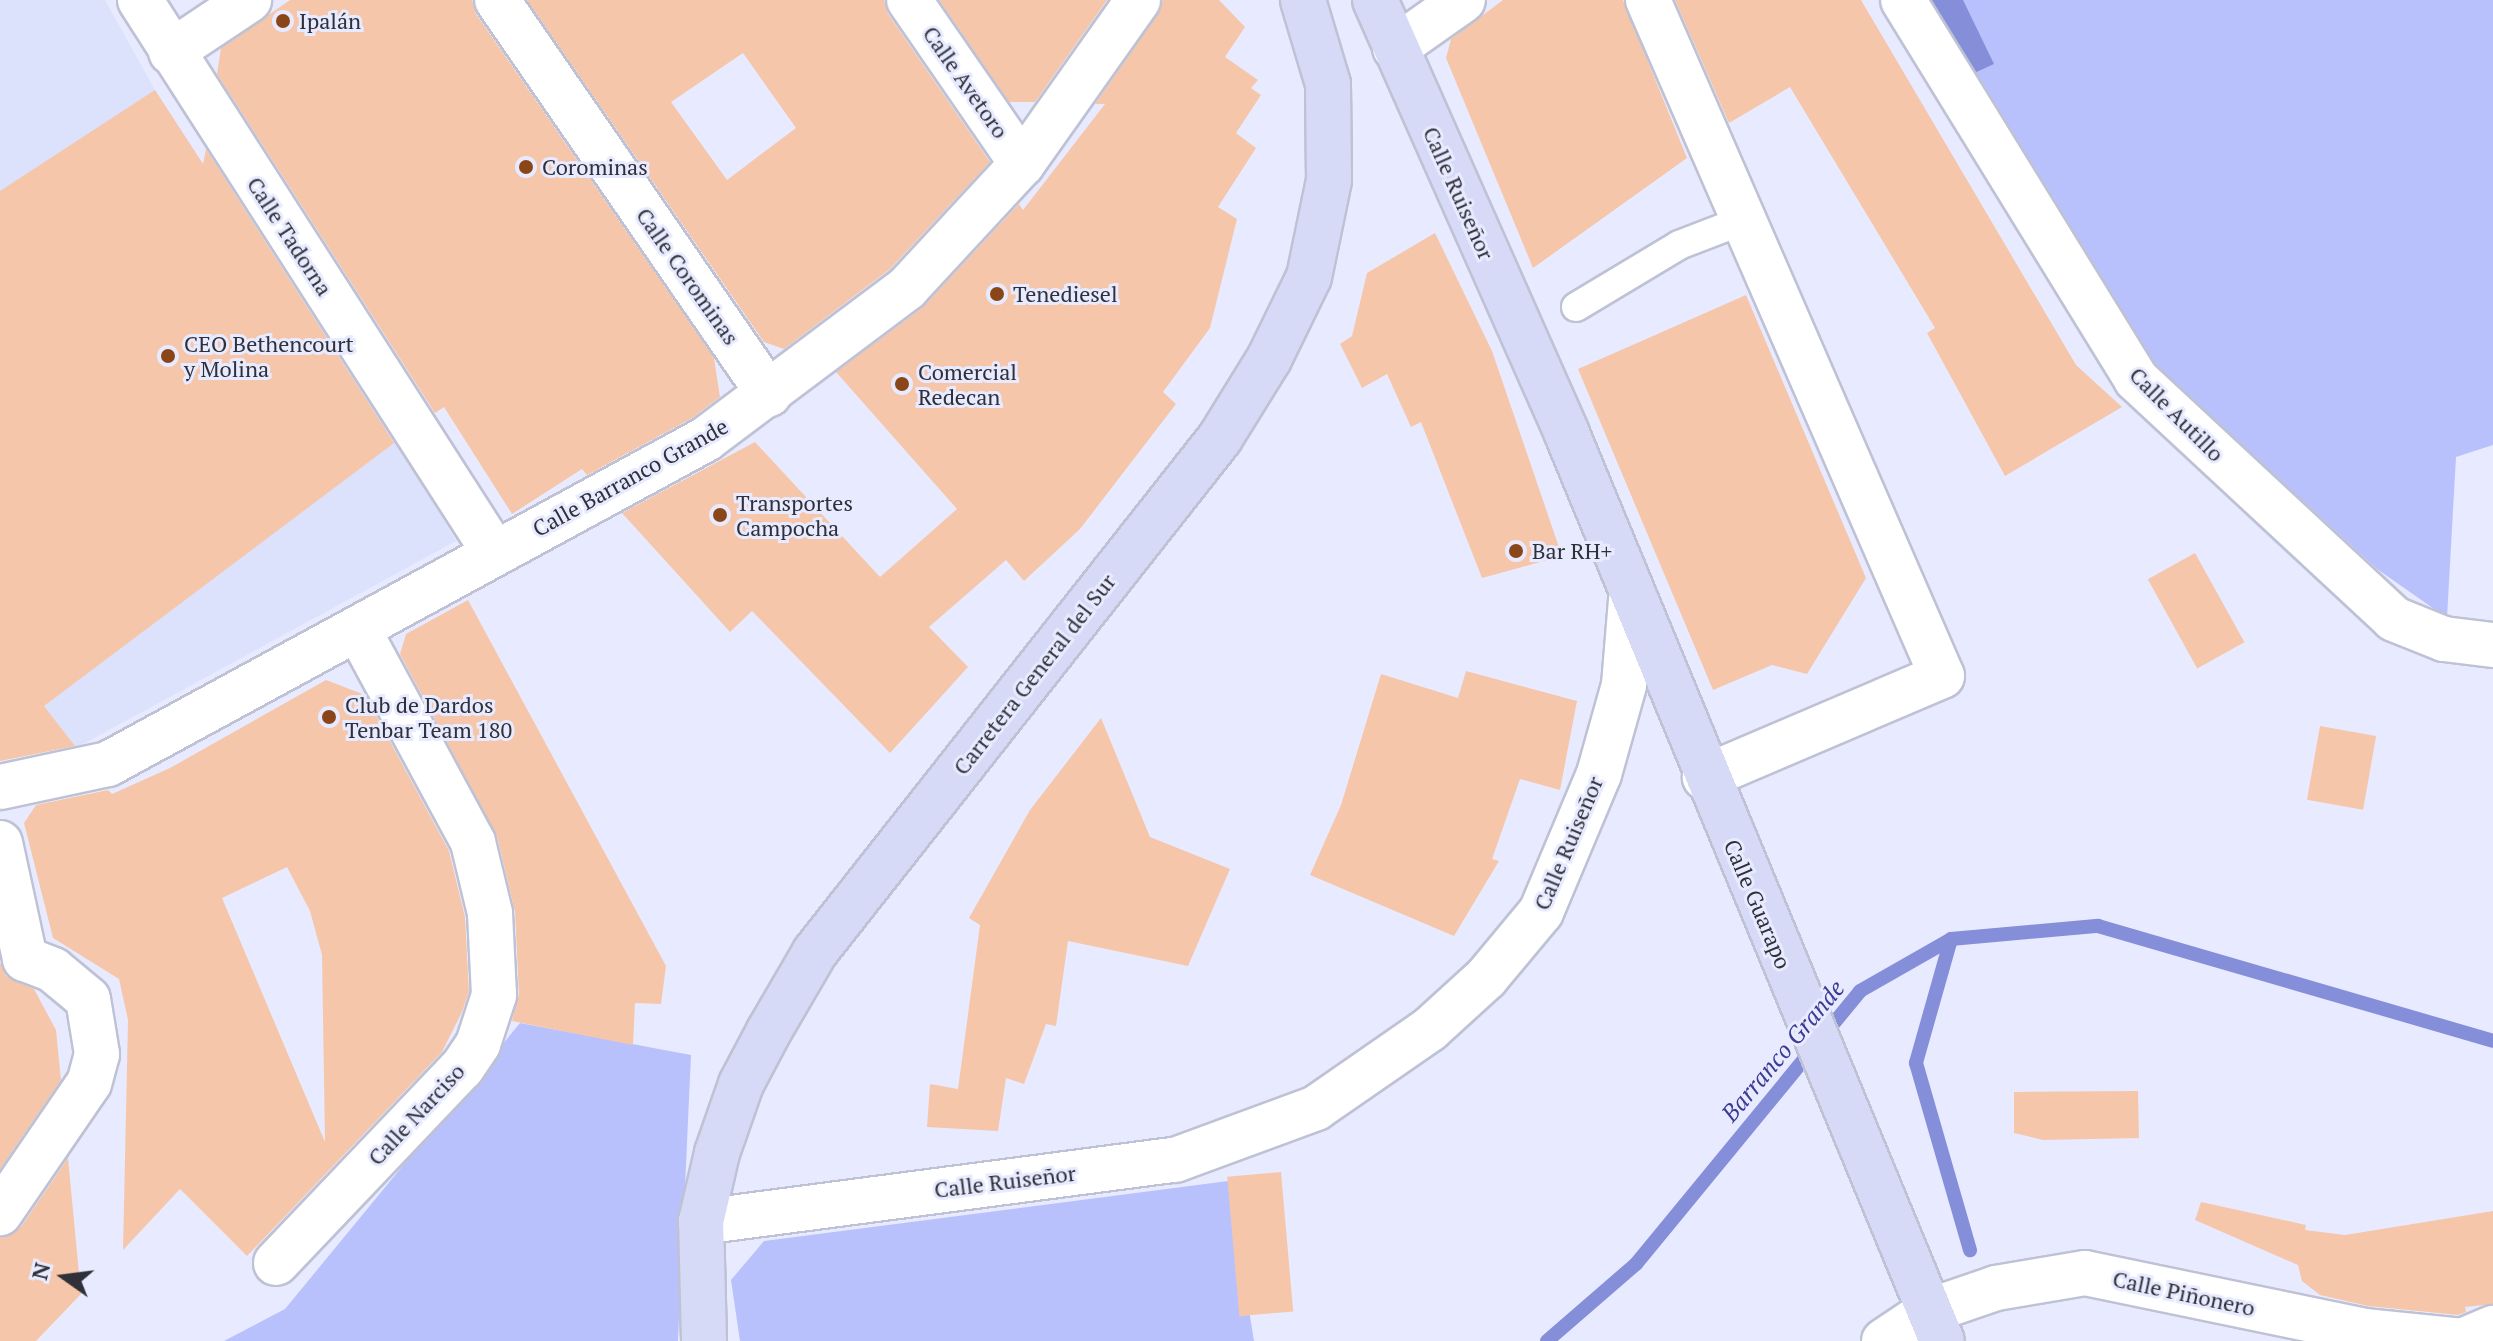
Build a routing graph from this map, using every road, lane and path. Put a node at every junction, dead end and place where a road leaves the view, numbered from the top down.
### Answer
1 (140, 0) edge
2 (249, 0) edge
3 (497, 0) edge
4 (909, 0) edge
5 (1138, 0) edge
6 (1303, 0) edge
7 (1375, 0) edge
8 (1463, 0) edge
9 (1648, 0) edge
10 (1903, 0) edge
11 (1395, 48) junction
12 (171, 52) junction
13 (1022, 164) junction
14 (1744, 220) junction
15 (1576, 307) dead end
16 (769, 394) junction
17 (494, 552) junction
18 (1631, 599) junction
19 (359, 631) junction
20 (2493, 645) edge
21 (1705, 777) junction
22 (0, 787) edge
23 (0, 843) edge
24 (13, 963) edge
25 (0, 1213) edge
26 (701, 1242) junction
27 (276, 1263) dead end
28 (1936, 1326) edge
29 (2493, 1328) edge
30 (704, 1341) edge
31 (1884, 1341) edge

1 - 12 street, Calle Tadorna
2 - 12 street
3 - 16 street, Calle Corominas
4 - 13 street, Calle Avetoro
5 - 13 street, Calle Barranco Grande
6 - 26 main road, Carretera General del Sur
7 - 11 main road, Calle Ruiseñor
8 - 11 street
9 - 14 street
10 - 20 street, Calle Autillo
11 - 18 main road, Calle Ruiseñor
12 - 17 street, Calle Tadorna
13 - 16 street, Calle Barranco Grande
14 - 15 lane
14 - 21 street
16 - 17 street, Calle Barranco Grande
17 - 19 street, Calle Barranco Grande
18 - 21 main road, Calle Guarapo
18 - 26 street, Calle Ruiseñor
19 - 22 street, Calle Barranco Grande
19 - 27 street, Calle Narciso
21 - 28 main road, Calle Guarapo
23 - 24 street
24 - 25 street
26 - 30 main road, Carretera General del Sur
28 - 29 street, Calle Piñonero
28 - 31 street, Calle Piñonero

